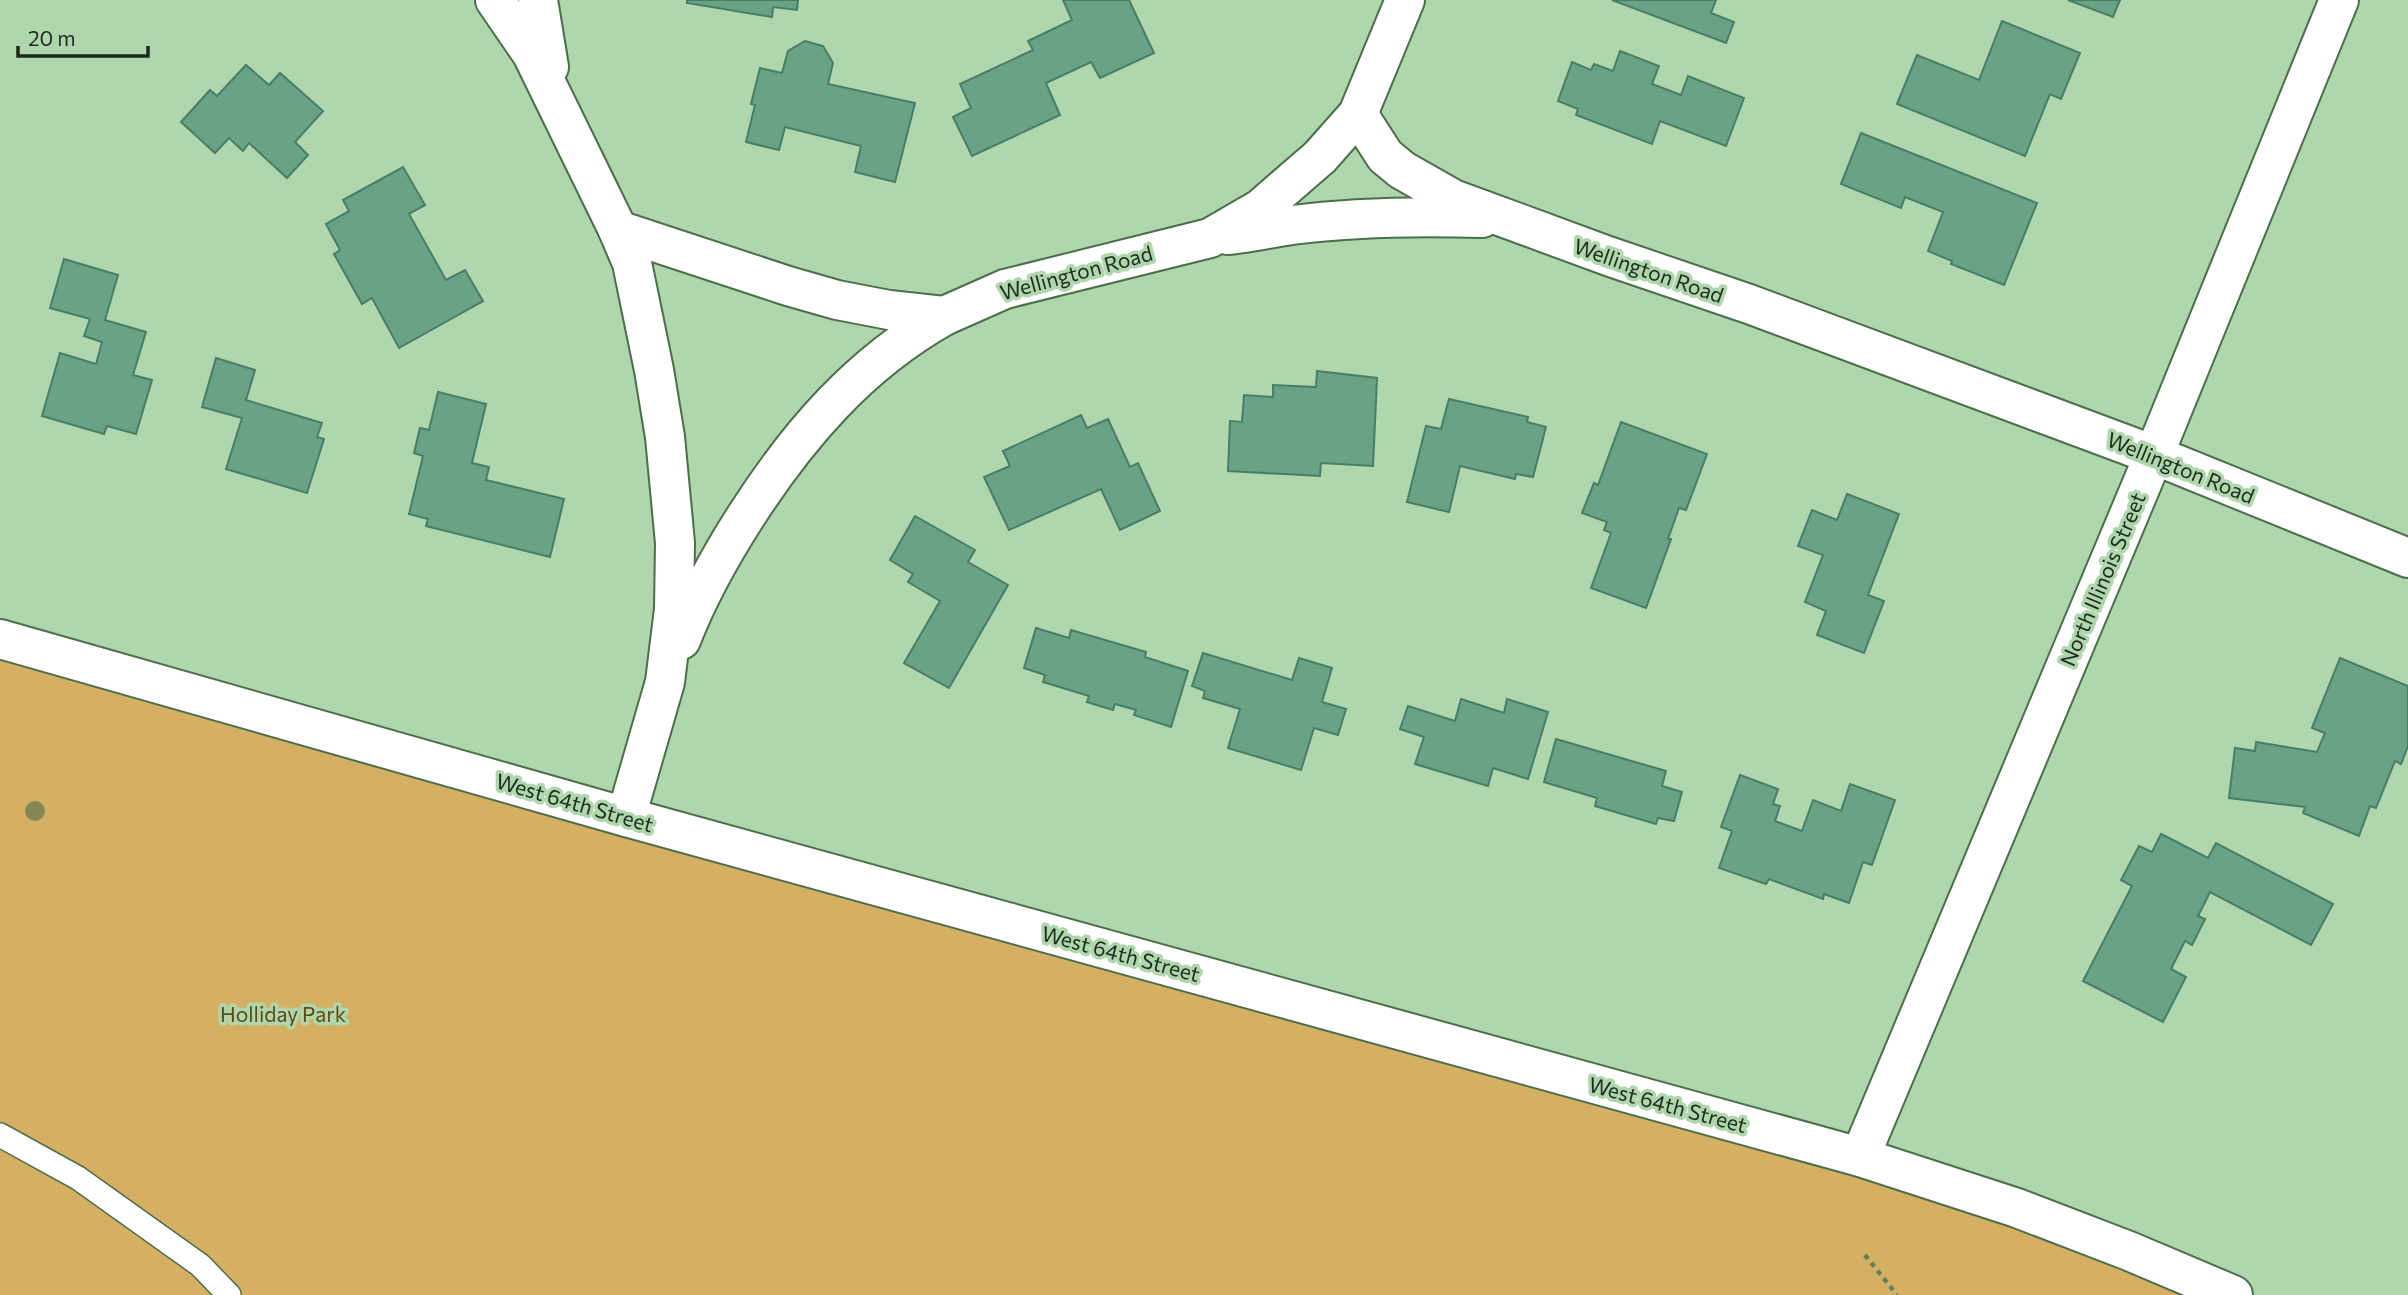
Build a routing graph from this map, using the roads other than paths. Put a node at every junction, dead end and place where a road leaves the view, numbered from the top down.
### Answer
1 (495, 0) edge
2 (538, 0) edge
3 (1405, 0) edge
4 (2339, 0) edge
5 (558, 103) junction
6 (1358, 114) junction
7 (1532, 228) junction
8 (618, 230) junction
9 (1210, 238) junction
10 (944, 316) junction
11 (2154, 455) junction
12 (2408, 558) edge
13 (0, 639) edge
14 (665, 682) junction
15 (626, 817) junction
16 (0, 1135) edge
17 (1860, 1157) junction
18 (229, 1295) edge
19 (2233, 1295) edge

1 - 5 street, Wellington Road
2 - 5 street
3 - 6 street
4 - 11 street, North Illinois Street
5 - 8 street, Wellington Road
6 - 7 street, Wellington Road
6 - 9 street, Wellington Road
7 - 9 street
7 - 11 street, Wellington Road
8 - 10 street, Wellington Road
8 - 14 street, Wellington Road
9 - 10 street, Wellington Road
10 - 14 street, Wellington Road
11 - 12 street, Wellington Road
11 - 17 street, North Illinois Street
13 - 15 street, West 64th Street
14 - 15 street, Wellington Road
15 - 17 street, West 64th Street
16 - 18 lane
17 - 19 street, West 64th Street

